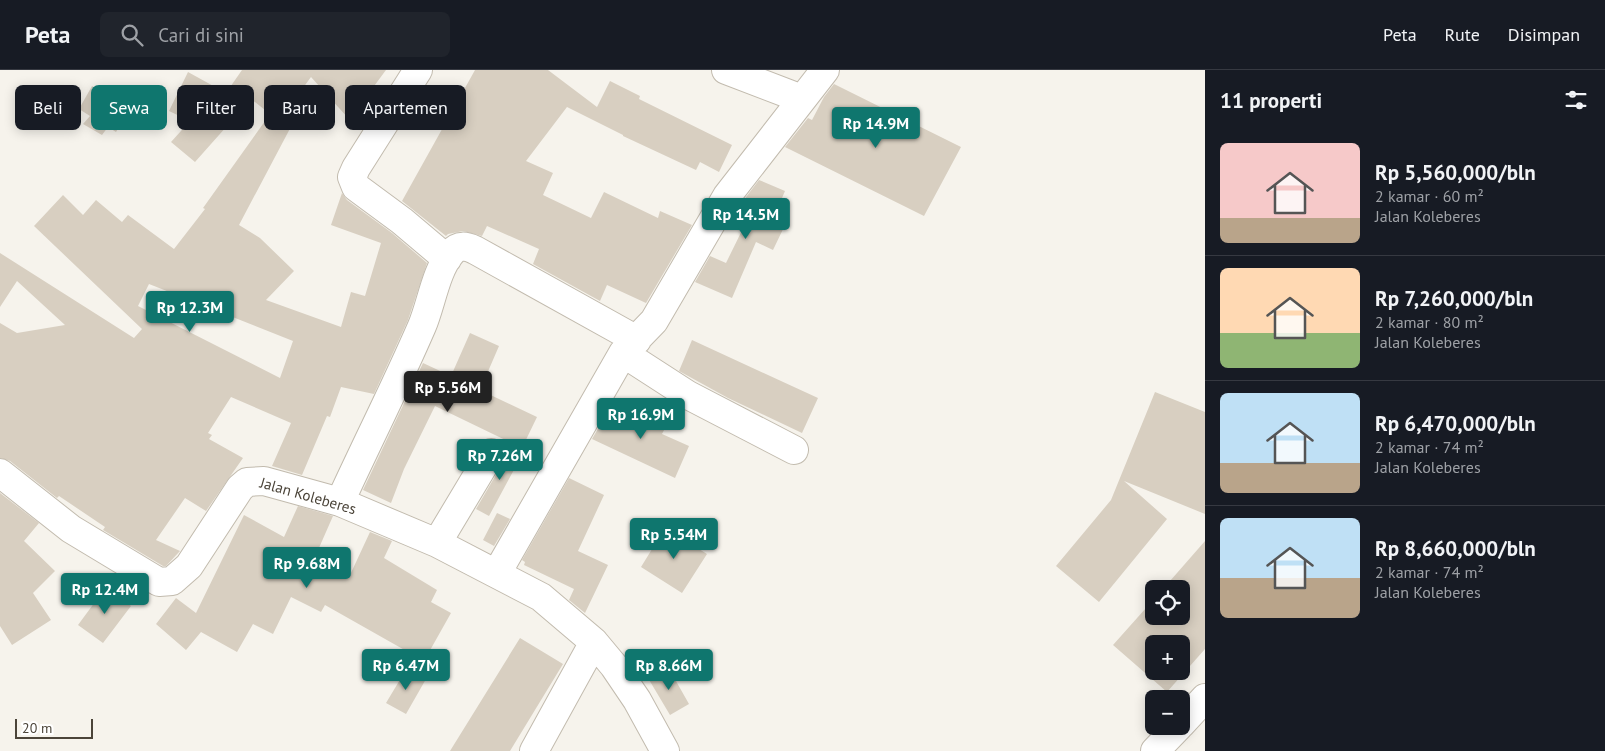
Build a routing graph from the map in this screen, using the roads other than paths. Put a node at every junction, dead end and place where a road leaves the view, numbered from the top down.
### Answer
1 (418, 70) edge
2 (726, 70) edge
3 (825, 70) edge
4 (802, 99) junction
5 (447, 259) junction
6 (630, 346) junction
7 (794, 450) dead end
8 (491, 452) dead end
9 (0, 473) edge
10 (340, 502) junction
11 (437, 544) junction
12 (497, 573) junction
13 (594, 642) junction
14 (1205, 698) edge
15 (1190, 714) edge
16 (1170, 735) edge
17 (534, 751) edge
18 (665, 751) edge
19 (1155, 751) edge

1 - 5 street
2 - 4 street
3 - 4 street
4 - 6 street
5 - 6 street
5 - 10 street
6 - 7 street
6 - 12 street
8 - 11 street
9 - 10 street, Jalan Koleberes
10 - 11 street, Jalan Koleberes
11 - 12 street, Jalan Koleberes
12 - 13 street, Jalan Koleberes
13 - 17 street
13 - 18 street, Jalan Koleberes
14 - 15 street
16 - 19 street

